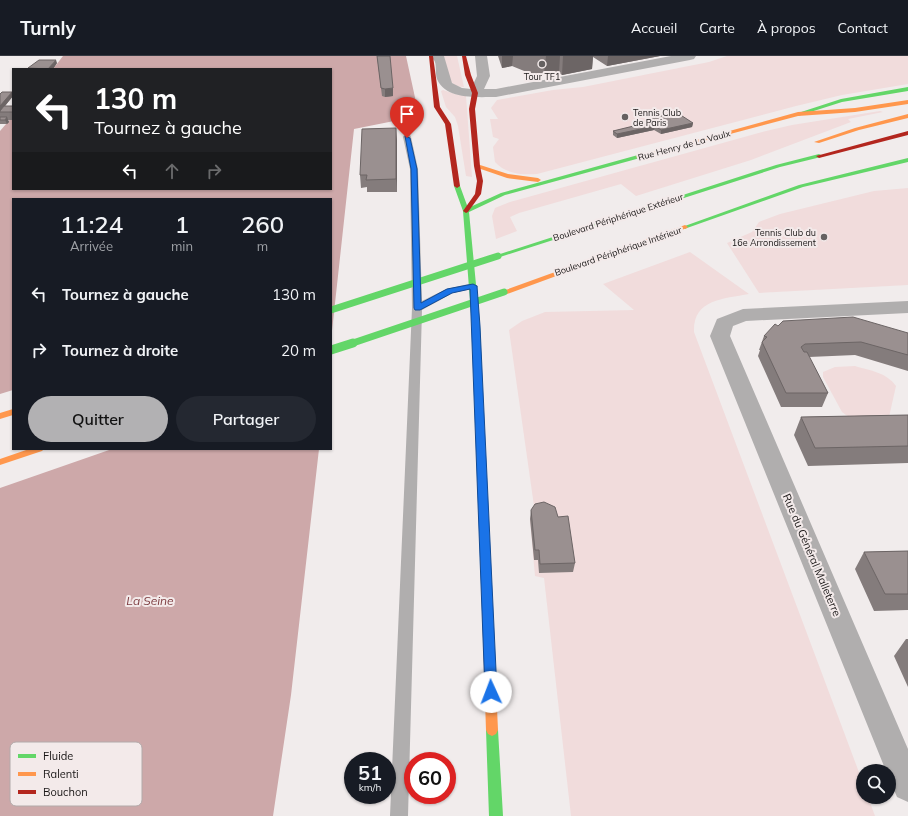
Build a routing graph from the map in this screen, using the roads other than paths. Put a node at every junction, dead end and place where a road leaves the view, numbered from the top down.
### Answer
1 (431, 56) edge
2 (435, 56) edge
3 (464, 56) edge
4 (481, 56) edge
5 (696, 57) edge
6 (484, 78) junction
7 (588, 81) dead end
8 (538, 85) junction
9 (908, 89) edge
10 (475, 93) junction
11 (908, 102) edge
12 (798, 114) junction
13 (908, 116) edge
14 (908, 133) edge
15 (407, 138) dead end
16 (908, 160) edge
17 (477, 166) junction
18 (778, 166) junction
19 (870, 179) dead end
20 (553, 180) junction
21 (801, 186) junction
22 (466, 211) junction
23 (473, 286) junction
24 (908, 307) edge
25 (417, 308) junction
26 (332, 310) edge
27 (861, 310) junction
28 (874, 325) edge
29 (332, 350) edge
30 (12, 412) edge
31 (0, 416) edge
32 (36, 450) edge
33 (0, 462) edge
34 (908, 786) edge
35 (399, 816) edge
36 (496, 816) edge

1 - 22 main road
2 - 10 street
3 - 10 main road
4 - 6 street
5 - 7 street
5 - 8 street
6 - 8 street
6 - 10 street
8 - 10 street
9 - 12 main road
10 - 17 main road
11 - 12 main road, Rue Henry de La Vaulx
12 - 20 main road, Rue Henry de La Vaulx
13 - 18 main road
14 - 18 main road, Boulevard Périphérique Extérieur
15 - 25 lane
16 - 21 main road, Boulevard Périphérique Intérieur
17 - 20 main road
17 - 22 main road
18 - 26 main road, Boulevard Périphérique Extérieur, bridge
19 - 21 main road
20 - 22 main road, Rue Henry de La Vaulx
21 - 29 main road, Boulevard Périphérique Intérieur, bridge
22 - 23 main road
23 - 25 lane
23 - 36 main road
24 - 27 street
25 - 35 lane
27 - 28 street
27 - 34 street, Rue du Général Malleterre
30 - 31 main road
32 - 33 main road

